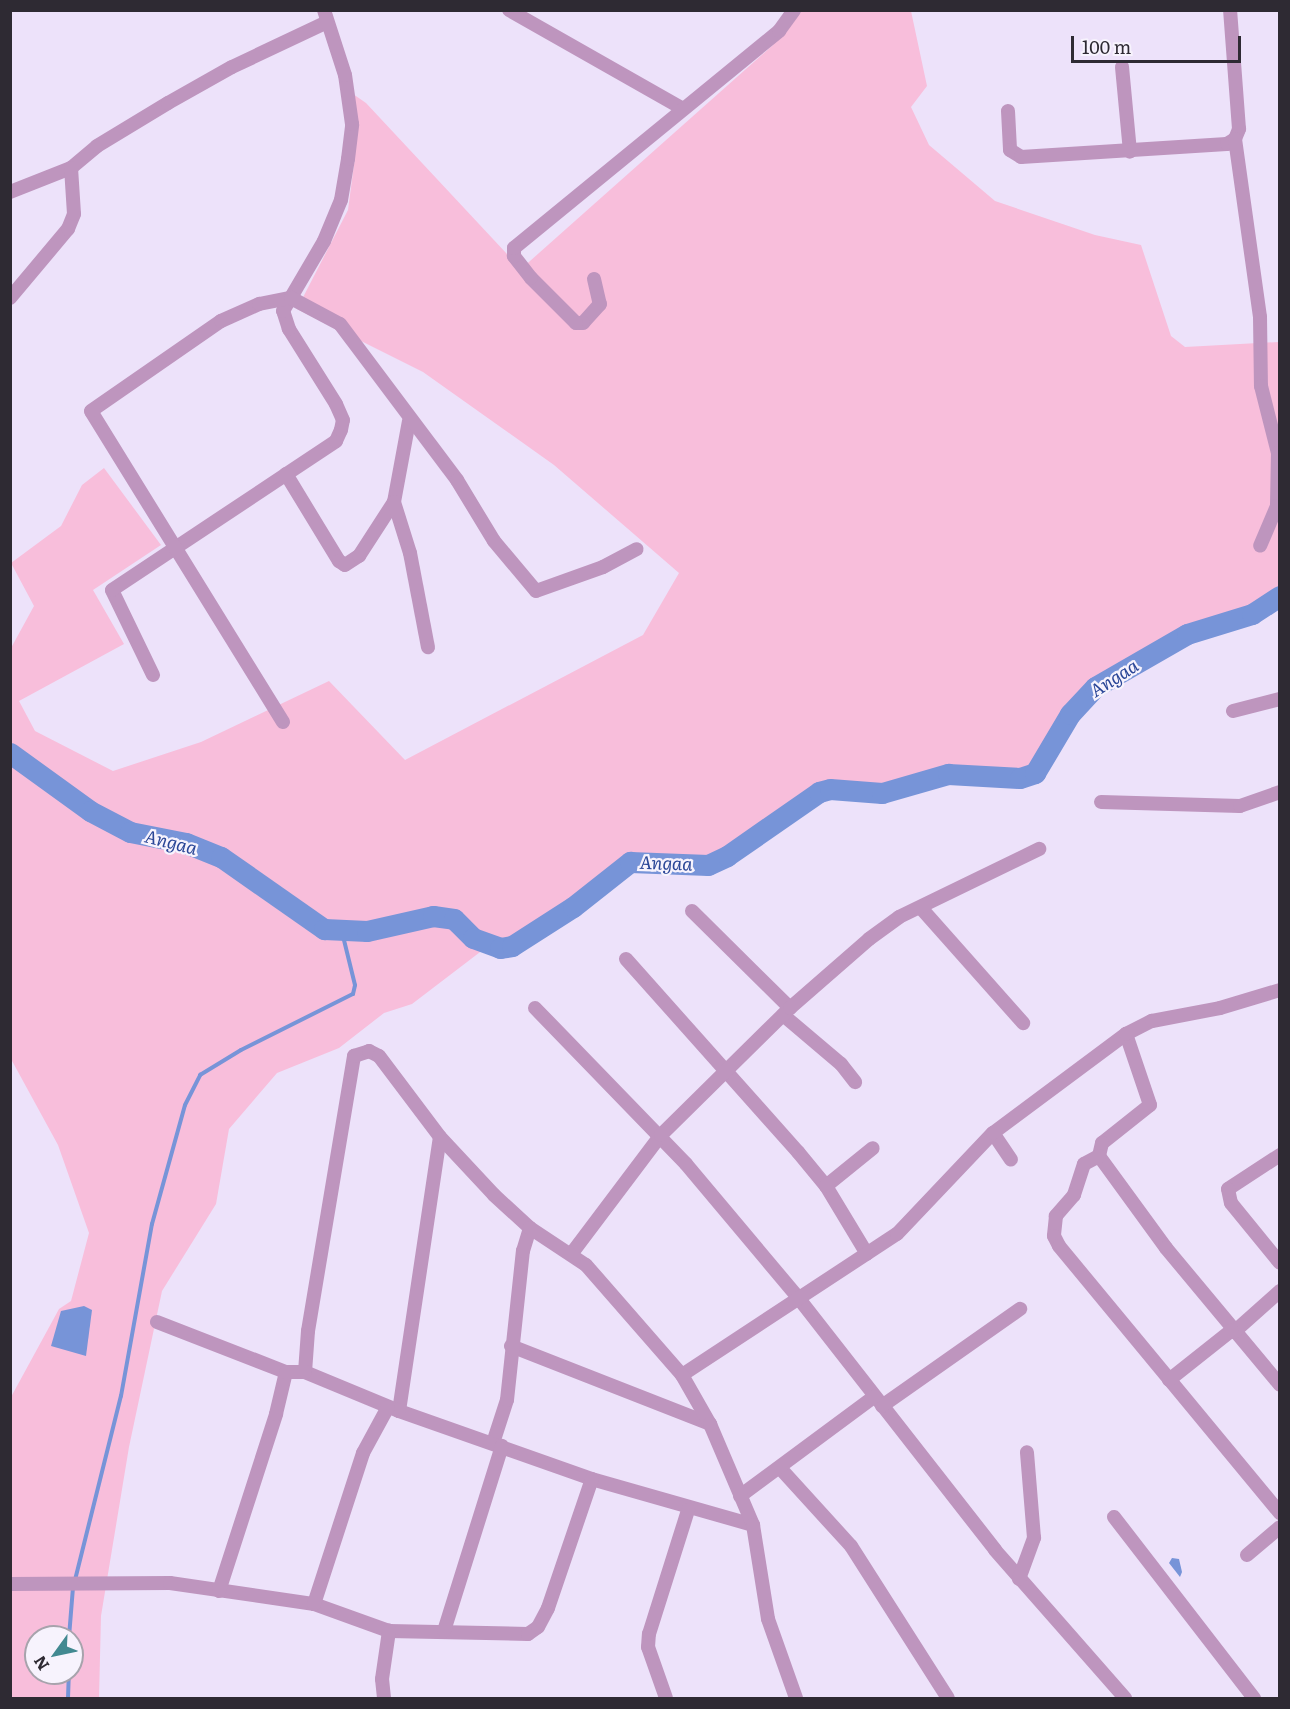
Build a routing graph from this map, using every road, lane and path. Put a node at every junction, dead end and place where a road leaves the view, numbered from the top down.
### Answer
1 (510, 10) edge
2 (794, 10) edge
3 (1230, 10) edge
4 (326, 16) edge
5 (1122, 67) dead end
6 (683, 109) junction
7 (1008, 111) dead end
8 (1235, 139) junction
9 (1130, 152) junction
10 (71, 168) junction
11 (10, 192) edge
12 (594, 279) dead end
13 (10, 298) edge
14 (291, 298) junction
15 (409, 421) junction
16 (286, 474) junction
17 (394, 502) junction
18 (173, 546) junction
19 (1260, 546) dead end
20 (637, 549) dead end
21 (428, 647) dead end
22 (153, 675) dead end
23 (1280, 699) edge
24 (1233, 711) dead end
25 (283, 722) dead end
26 (1280, 792) edge
27 (1101, 802) dead end
28 (1039, 849) dead end
29 (921, 908) junction
30 (692, 911) dead end
31 (626, 959) dead end
32 (1280, 990) edge
33 (535, 1008) dead end
34 (786, 1011) junction
35 (1023, 1023) dead end
36 (1126, 1034) junction
37 (726, 1072) junction
38 (855, 1082) dead end
39 (993, 1134) junction
40 (661, 1135) junction
41 (440, 1137) junction
42 (873, 1148) dead end
43 (1280, 1155) edge
44 (1099, 1156) junction
45 (1011, 1160) dead end
46 (826, 1186) junction
47 (530, 1228) junction
48 (572, 1252) junction
49 (867, 1254) junction
50 (1280, 1263) edge
51 (1280, 1291) edge
52 (800, 1300) junction
53 (1020, 1309) dead end
54 (157, 1322) dead end
55 (1233, 1331) junction
56 (511, 1346) junction
57 (286, 1372) junction
58 (305, 1372) junction
59 (682, 1375) junction
60 (1169, 1380) junction
61 (1280, 1385) edge
62 (878, 1401) junction
63 (393, 1409) junction
64 (710, 1424) junction
65 (498, 1444) junction
66 (1027, 1452) dead end
67 (780, 1468) junction
68 (592, 1479) junction
69 (740, 1496) junction
70 (688, 1510) junction
71 (1280, 1513) edge
72 (1114, 1517) dead end
73 (753, 1526) junction
74 (1280, 1527) edge
75 (1247, 1555) dead end
76 (1019, 1579) junction
77 (10, 1584) edge
78 (219, 1591) junction
79 (314, 1604) junction
80 (444, 1630) junction
81 (389, 1631) junction
82 (384, 1698) edge
83 (666, 1698) edge
84 (795, 1698) edge
85 (948, 1698) edge
86 (1125, 1698) edge
87 (1254, 1698) edge

1 - 6 street
2 - 6 street
3 - 8 street
4 - 10 street
4 - 14 street
5 - 9 street
6 - 12 street
7 - 9 street
8 - 9 street
8 - 19 street
10 - 11 street
10 - 13 street
14 - 15 street
14 - 16 street
14 - 18 street
15 - 17 street
15 - 20 street
16 - 17 street
16 - 18 street
17 - 21 street
18 - 22 street
18 - 25 street
23 - 24 street
26 - 27 street
28 - 29 street
29 - 34 street
29 - 35 street
30 - 34 street
31 - 37 street
32 - 36 street
33 - 40 street
34 - 37 street
34 - 38 street
36 - 39 street
36 - 44 street
37 - 40 street
37 - 46 street
39 - 45 street
39 - 49 street
40 - 48 street
40 - 52 street
41 - 47 street
41 - 58 street
41 - 63 street
42 - 46 street
43 - 50 street
44 - 55 street
44 - 60 street
46 - 49 street
47 - 48 street
47 - 56 street
48 - 59 street
49 - 52 street
51 - 55 street
52 - 59 street
52 - 62 street
53 - 62 street
54 - 57 street
55 - 60 street
55 - 61 street
56 - 64 street
56 - 65 street
57 - 58 street
57 - 78 street
58 - 63 street
59 - 64 street
60 - 71 street
62 - 67 street
62 - 76 street
63 - 65 street
63 - 79 street
64 - 69 street
65 - 68 street
65 - 80 street
66 - 76 street
67 - 69 street
67 - 85 street
68 - 70 street
68 - 80 street
69 - 73 street
70 - 73 street
70 - 83 street
72 - 87 street
73 - 84 street
74 - 75 street
76 - 86 street
77 - 78 street
78 - 79 street
79 - 81 street
80 - 81 street
81 - 82 street

